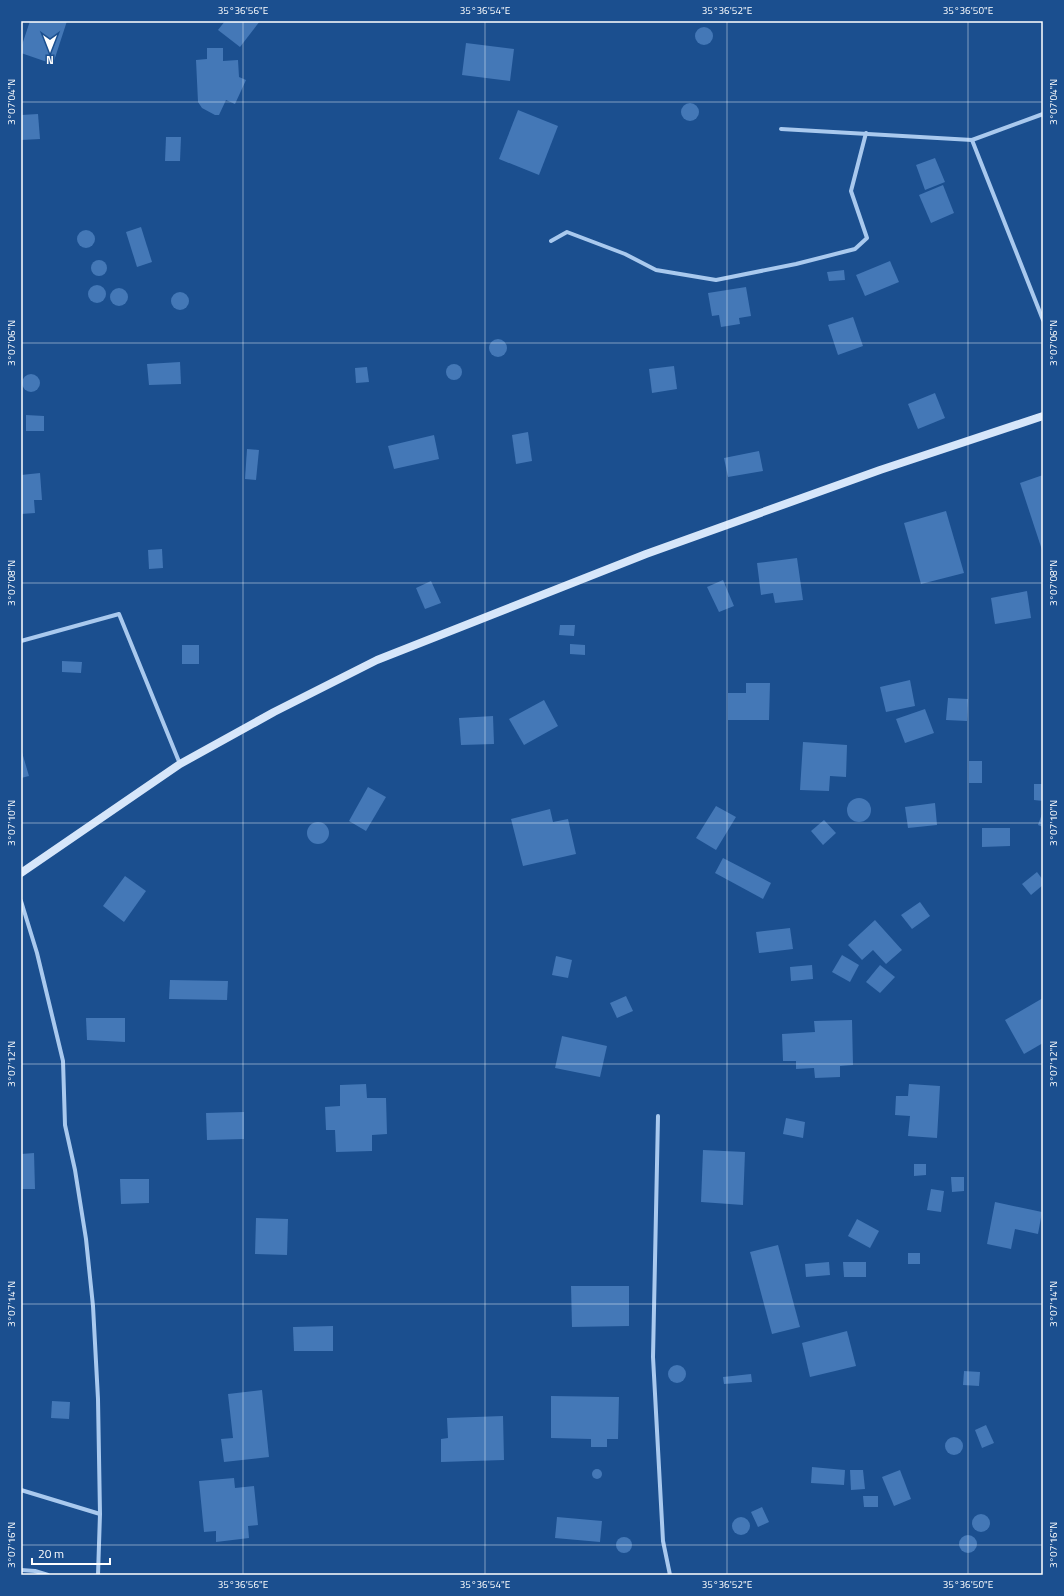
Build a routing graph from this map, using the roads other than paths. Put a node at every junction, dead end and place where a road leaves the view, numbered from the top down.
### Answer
1 (1043, 114) edge
2 (781, 128) dead end
3 (866, 133) junction
4 (972, 140) junction
5 (551, 241) dead end
6 (1043, 320) edge
7 (1043, 416) edge
8 (21, 641) edge
9 (180, 764) junction
10 (21, 873) edge
11 (21, 901) edge
12 (658, 1116) dead end
13 (21, 1490) edge
14 (100, 1514) junction
15 (21, 1570) edge
16 (48, 1575) edge
17 (98, 1575) edge
18 (670, 1575) edge

1 - 4 street
2 - 3 street
3 - 4 street
3 - 5 street
4 - 6 street
7 - 9 street
8 - 9 street
9 - 10 street
11 - 14 street
12 - 18 street
13 - 14 street
14 - 17 street
15 - 16 street

